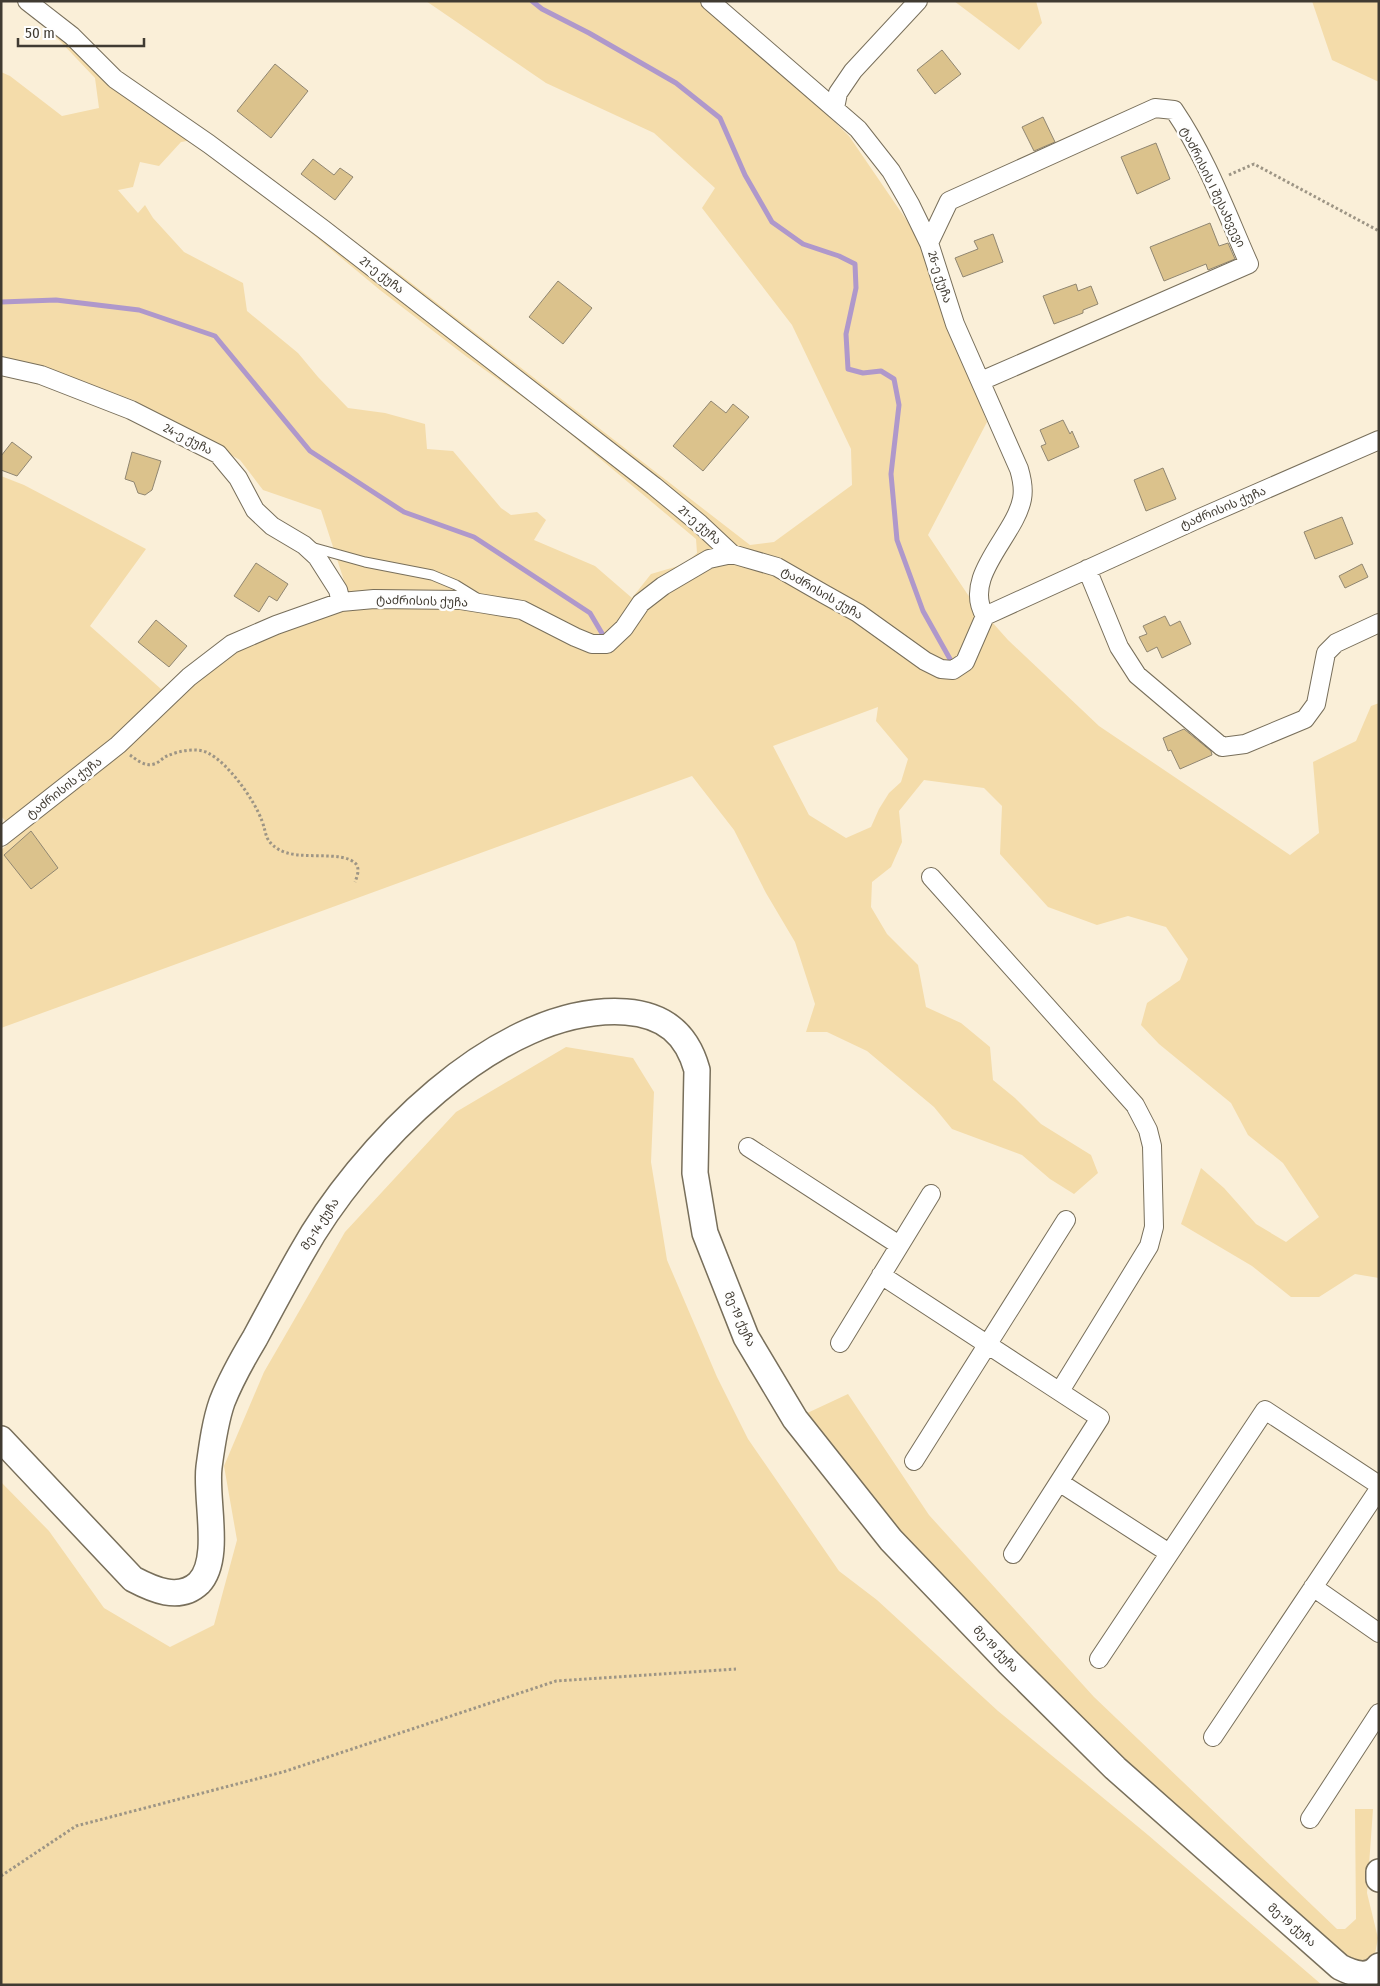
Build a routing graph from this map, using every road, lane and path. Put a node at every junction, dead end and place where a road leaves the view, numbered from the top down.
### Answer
1 (27, 1) edge
2 (710, 1) edge
3 (918, 1) edge
4 (835, 108) junction
5 (1214, 182) junction
6 (1379, 231) edge
7 (929, 243) junction
8 (1, 366) edge
9 (981, 381) junction
10 (1379, 440) edge
11 (304, 545) junction
12 (732, 554) junction
13 (1087, 569) junction
14 (341, 602) junction
15 (485, 604) junction
16 (985, 616) junction
17 (1379, 623) edge
18 (118, 746) junction
19 (4, 830) edge
20 (931, 877) dead end
21 (355, 882) dead end
22 (748, 1147) dead end
23 (930, 1194) dead end
24 (1066, 1220) dead end
25 (705, 1233) joint
26 (899, 1245) junction
27 (881, 1275) junction
28 (840, 1343) dead end
29 (987, 1344) junction
30 (1060, 1391) junction
31 (1, 1439) edge
32 (914, 1461) dead end
33 (1059, 1482) junction
34 (1379, 1487) edge
35 (1169, 1553) junction
36 (1014, 1554) dead end
37 (1313, 1588) junction
38 (1379, 1633) edge
39 (1099, 1658) dead end
40 (736, 1669) dead end
41 (1379, 1714) edge
42 (1213, 1737) dead end
43 (1310, 1819) dead end
44 (1379, 1872) edge
45 (1, 1876) edge
46 (1379, 1879) edge
47 (1379, 1966) edge

1 - 12 street, 21-ე ქუჩა
2 - 4 street, 26-ე ქუჩა
3 - 4 street
4 - 7 street, 26-ე ქუჩა
5 - 6 path
5 - 7 street, ტაძრისის I შესახვევი
5 - 9 street, ტაძრისის I შესახვევი
7 - 9 street, 26-ე ქუჩა
8 - 11 street, 24-ე ქუჩა
9 - 16 street, 26-ე ქუჩა
10 - 13 street, ტაძრისის ქუჩა
11 - 14 street, 24-ე ქუჩა
11 - 15 lane
12 - 15 street, ტაძრისის ქუჩა
12 - 16 street, ტაძრისის ქუჩა
13 - 16 street, ტაძრისის ქუჩა
13 - 17 street
14 - 15 street, ტაძრისის ქუჩა
14 - 18 street, ტაძრისის ქუჩა
18 - 19 street, ტაძრისის ქუჩა
18 - 21 path
20 - 30 street
22 - 26 street
23 - 26 street
24 - 29 street
25 - 31 street, მე-14 ქუჩა
25 - 47 street, მე-19 ქუჩა
26 - 27 street
27 - 28 street
27 - 29 street
29 - 30 street
29 - 32 street
30 - 33 street
33 - 35 street
33 - 36 street
34 - 35 street
34 - 37 street
35 - 39 street
37 - 38 street
37 - 42 street
40 - 45 path
41 - 43 street
44 - 46 street

